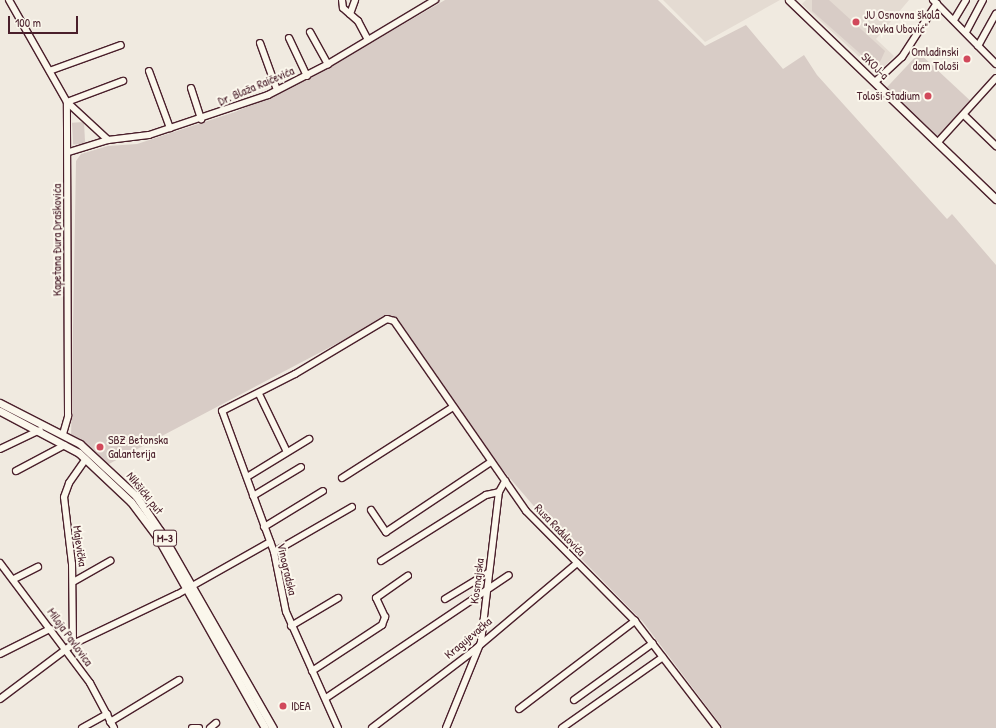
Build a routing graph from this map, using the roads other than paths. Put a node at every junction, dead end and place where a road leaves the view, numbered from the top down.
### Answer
1 (9, 0) edge
2 (342, 0) edge
3 (355, 0) edge
4 (434, 0) edge
5 (789, 0) edge
6 (966, 0) edge
7 (984, 0) edge
8 (935, 2) edge
9 (350, 14) junction
10 (996, 14) edge
11 (954, 20) junction
12 (310, 32) dead end
13 (966, 32) junction
14 (289, 38) dead end
15 (368, 40) junction
16 (260, 43) dead end
17 (121, 45) dead end
18 (978, 46) junction
19 (328, 64) junction
20 (996, 64) edge
21 (52, 70) junction
22 (149, 71) dead end
23 (307, 76) junction
24 (996, 78) edge
25 (123, 81) dead end
26 (876, 82) junction
27 (191, 88) dead end
28 (277, 90) junction
29 (67, 102) junction
30 (964, 115) junction
31 (201, 119) junction
32 (170, 128) junction
33 (108, 140) junction
34 (938, 142) junction
35 (996, 146) edge
36 (69, 152) junction
37 (996, 199) edge
38 (259, 394) junction
39 (0, 403) edge
40 (453, 407) junction
41 (0, 412) edge
42 (40, 430) junction
43 (63, 434) junction
44 (309, 439) dead end
45 (65, 445) junction
46 (0, 449) edge
47 (287, 452) junction
48 (86, 459) junction
49 (491, 462) junction
50 (301, 467) dead end
51 (16, 471) dead end
52 (247, 477) junction
53 (342, 478) dead end
54 (505, 481) junction
55 (323, 491) dead end
56 (499, 492) junction
57 (253, 496) junction
58 (352, 507) dead end
59 (371, 510) dead end
60 (264, 527) junction
61 (270, 542) junction
62 (274, 552) junction
63 (110, 561) dead end
64 (381, 561) dead end
65 (0, 563) edge
66 (577, 563) junction
67 (38, 567) dead end
68 (488, 573) junction
69 (408, 576) dead end
70 (509, 576) dead end
71 (14, 579) junction
72 (73, 582) junction
73 (189, 588) junction
74 (486, 594) junction
75 (338, 598) dead end
76 (446, 599) dead end
77 (635, 621) junction
78 (291, 626) junction
79 (50, 629) junction
80 (481, 642) junction
81 (73, 644) junction
82 (652, 644) junction
83 (65, 649) junction
84 (0, 654) edge
85 (663, 657) junction
86 (312, 671) junction
87 (179, 680) dead end
88 (326, 698) junction
89 (0, 699) edge
90 (574, 700) dead end
91 (519, 710) dead end
92 (107, 714) junction
93 (110, 722) junction
94 (216, 723) dead end
95 (713, 727) edge
96 (82, 728) edge
97 (114, 728) edge
98 (192, 728) edge
99 (199, 728) edge
100 (210, 728) edge
101 (265, 728) edge
102 (272, 728) edge
103 (338, 728) edge
104 (372, 728) edge
105 (446, 728) edge
106 (562, 728) edge

1 - 21 street
2 - 9 street
3 - 9 street
4 - 15 street, Dr. Blaža Raičevića
5 - 26 main road, SKOJ-a
6 - 11 street
7 - 13 street
8 - 11 street
8 - 26 street
9 - 15 street
10 - 18 street
11 - 13 street
12 - 19 street
13 - 18 street
14 - 23 street
15 - 19 street, Dr. Blaža Raičevića
16 - 28 street
17 - 21 street
18 - 20 street
19 - 23 street, Dr. Blaža Raičevića
21 - 29 street
22 - 32 street
23 - 28 street, Dr. Blaža Raičevića
24 - 30 street
25 - 29 street
26 - 34 main road, SKOJ-a
27 - 31 street
28 - 31 street, Dr. Blaža Raičevića
29 - 33 street
29 - 36 street, Kapetana Đura Draškovića
30 - 34 street
30 - 35 street
31 - 32 street, Dr. Blaža Raičevića
32 - 33 street, Dr. Blaža Raičevića
33 - 36 street, Dr. Blaža Raičevića
34 - 37 main road, SKOJ-a
36 - 43 street, Kapetana Đura Draškovića
38 - 40 street, Rusa Radulovića
38 - 47 street
38 - 52 street, Vinogradska
39 - 43 main road, Nikšićki put / M-3
40 - 49 street, Rusa Radulovića
40 - 53 street
41 - 42 main road
42 - 45 main road
42 - 46 street
43 - 73 main road, Nikšićki put / M-3
44 - 47 street
45 - 48 main road
45 - 51 street
47 - 52 street
48 - 72 street, Majevička
48 - 73 main road
49 - 54 street, Rusa Radulovića
49 - 59 street
50 - 57 street
52 - 57 street, Vinogradska
54 - 56 street, Kosmajska
54 - 66 street, Rusa Radulovića
55 - 60 street
56 - 64 street
56 - 68 street, Kosmajska
57 - 60 street, Vinogradska
58 - 62 street
60 - 61 street, Vinogradska
61 - 62 street, Vinogradska
61 - 73 street
62 - 78 street, Vinogradska
63 - 72 street
65 - 71 street, Miloja Pavlovica
66 - 77 street, Rusa Radulovića
66 - 80 street, Kragujevačka
67 - 71 street
68 - 74 street, Kosmajska
68 - 76 street
69 - 86 street
70 - 74 street
71 - 79 street, Miloja Pavlovica
72 - 81 street, Majevička
73 - 81 street
73 - 101 main road
73 - 102 main road, Nikšićki put / M-3
74 - 80 street, Kosmajska
74 - 88 street
75 - 78 street
77 - 82 street, Rusa Radulovića
77 - 91 street
78 - 86 street, Vinogradska
79 - 83 street, Miloja Pavlovica
79 - 84 street
80 - 104 street, Kragujevačka
80 - 105 street, Kosmajska
81 - 83 street
82 - 85 street, Rusa Radulovića
82 - 90 street
83 - 89 street
83 - 92 street, Miloja Pavlovica
85 - 95 street, Rusa Radulovića
85 - 106 street
86 - 88 street, Vinogradska
87 - 93 street
88 - 103 street, Vinogradska
92 - 93 street, Miloja Pavlovica
92 - 96 street
93 - 97 street, Miloja Pavlovica
94 - 100 street
98 - 99 street

